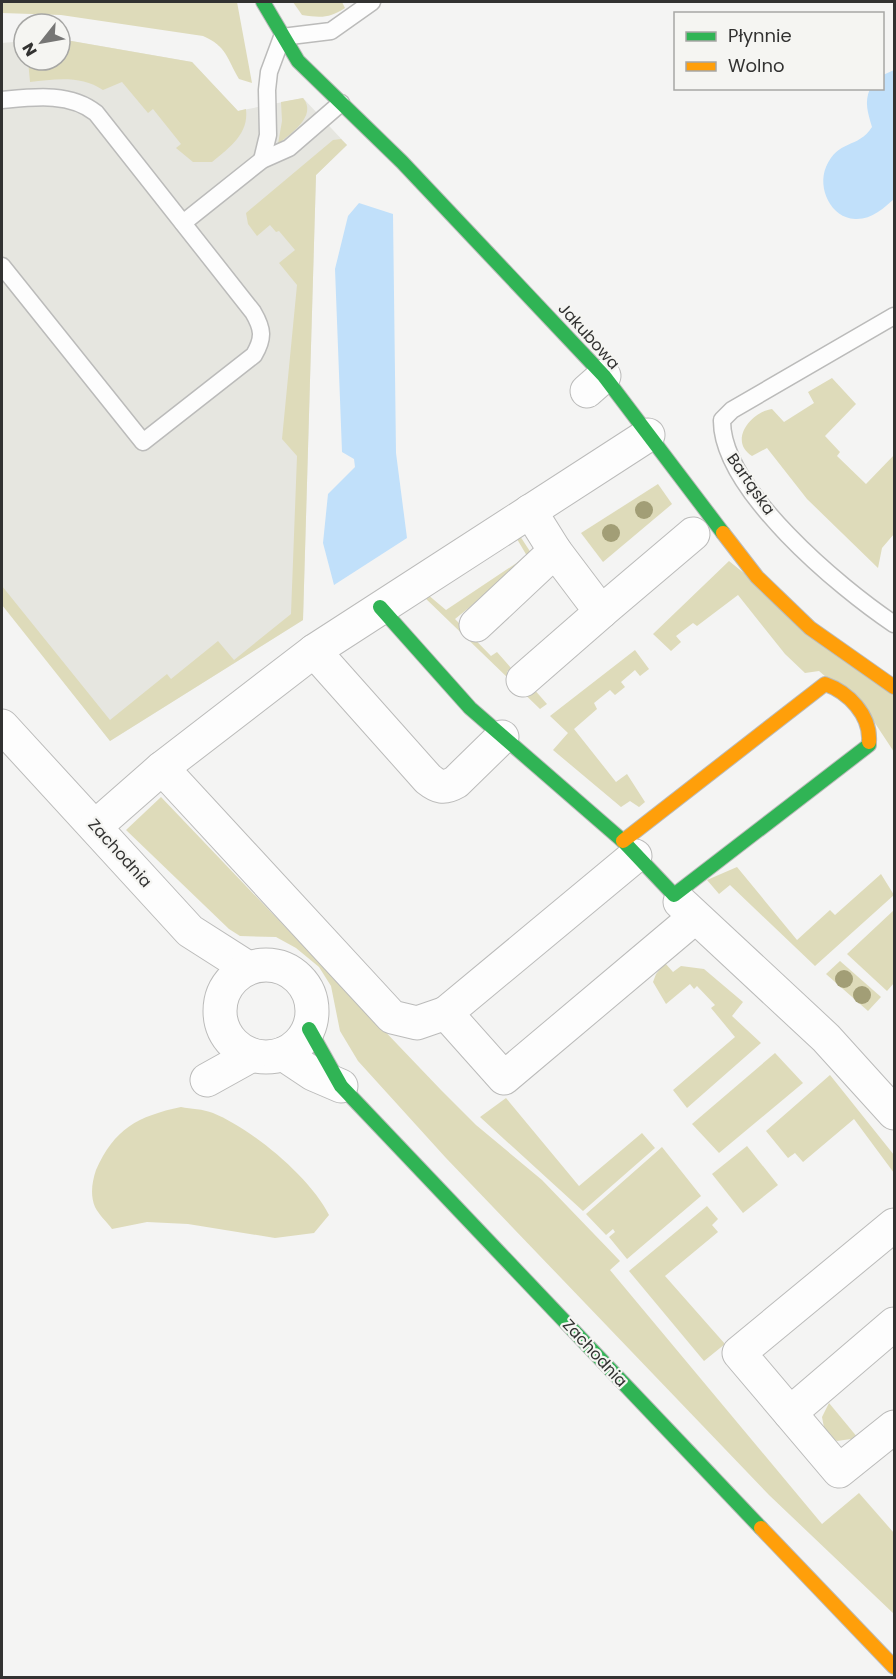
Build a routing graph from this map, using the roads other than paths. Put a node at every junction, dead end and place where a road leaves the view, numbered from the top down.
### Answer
1 (372, 2) edge
2 (272, 14) edge
3 (2, 100) edge
4 (341, 103) junction
5 (262, 160) junction
6 (183, 223) junction
7 (2, 266) edge
8 (894, 316) edge
9 (648, 435) junction
10 (530, 511) junction
11 (693, 534) dead end
12 (555, 551) junction
13 (380, 607) junction
14 (601, 612) junction
15 (894, 624) edge
16 (476, 625) dead end
17 (314, 651) junction
18 (523, 680) dead end
19 (894, 687) edge
20 (2, 726) edge
21 (501, 737) junction
22 (162, 768) junction
23 (96, 826) junction
24 (629, 849) junction
25 (684, 907) junction
26 (190, 931) junction
27 (248, 968) junction
28 (223, 995) junction
29 (446, 1013) junction
30 (309, 1029) junction
31 (243, 1051) junction
32 (341, 1086) junction
33 (894, 1113) edge
34 (894, 1225) edge
35 (894, 1324) edge
36 (790, 1413) junction
37 (894, 1427) edge
38 (894, 1667) edge

1 - 2 lane
2 - 4 street, Jakubowa
2 - 5 lane
3 - 6 lane
4 - 5 lane
4 - 9 street, Jakubowa
5 - 6 lane
6 - 7 lane
8 - 15 lane, Bartąska
9 - 10 street
9 - 19 street, Jakubowa
10 - 12 street
10 - 13 street
11 - 14 street
12 - 14 street
12 - 16 street
13 - 17 street
13 - 21 street
14 - 18 street
17 - 21 street
17 - 22 street
20 - 23 street, Zachodnia
21 - 24 street
22 - 23 street
22 - 29 street
23 - 26 street, Zachodnia
24 - 25 street
24 - 25 street
24 - 29 street
25 - 29 street
25 - 33 street
26 - 27 street, Zachodnia
26 - 28 street
27 - 28 street
27 - 30 street
28 - 31 street
30 - 31 street
30 - 32 street, Zachodnia
31 - 32 street
32 - 38 street, Zachodnia
34 - 36 street
35 - 36 street
36 - 37 street

